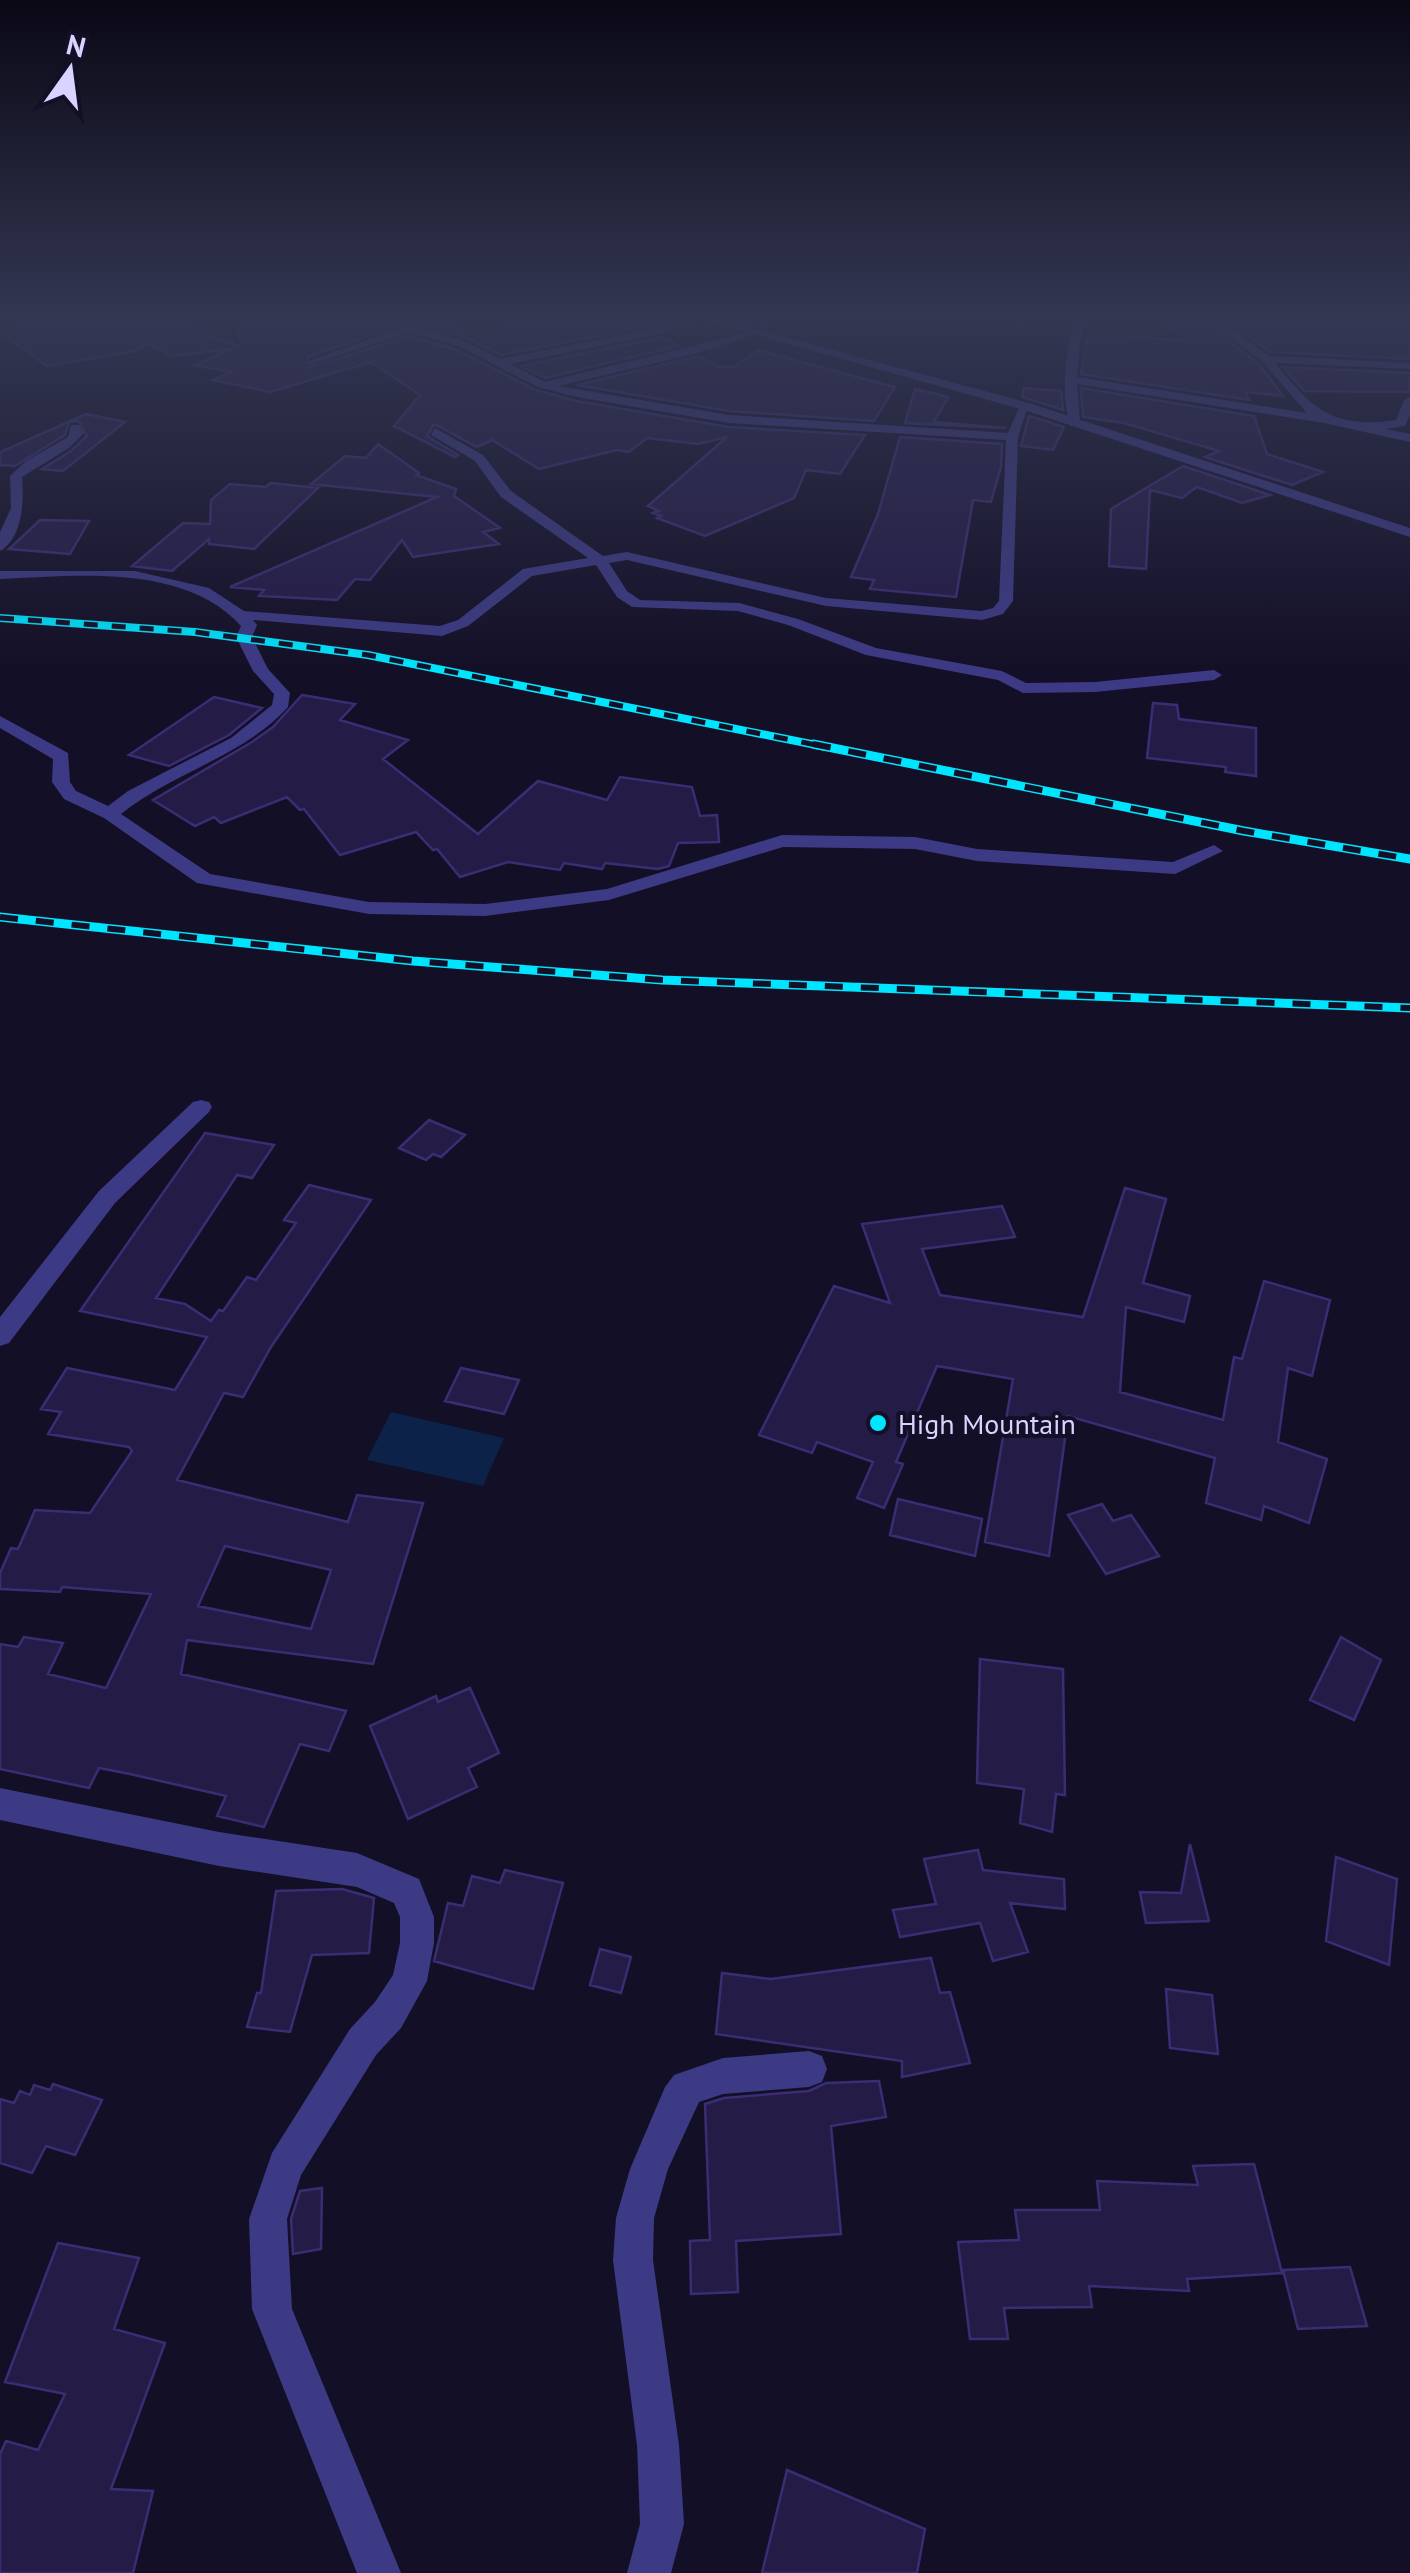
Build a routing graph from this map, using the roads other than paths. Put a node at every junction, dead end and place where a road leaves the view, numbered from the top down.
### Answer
1 (77, 434) edge
2 (439, 434) edge
3 (968, 434) edge
4 (1013, 434) edge
5 (1108, 434) edge
6 (1012, 437) junction
7 (1410, 533) edge
8 (0, 547) edge
9 (599, 559) junction
10 (0, 564) edge
11 (22, 574) junction
12 (0, 575) edge
13 (243, 615) junction
14 (1214, 674) dead end
15 (0, 720) edge
16 (110, 814) junction
17 (1214, 851) dead end
18 (201, 1107) dead end
19 (0, 1336) edge
20 (0, 1804) edge
21 (809, 2069) dead end
22 (378, 2573) edge
23 (649, 2573) edge

1 - 8 street
2 - 9 street
3 - 6 street
4 - 6 street
5 - 7 street
6 - 9 street
9 - 13 street
9 - 14 street
10 - 11 street
11 - 12 street
11 - 13 street
13 - 16 street
15 - 16 street
16 - 17 street
18 - 19 street
20 - 22 street
21 - 23 street

